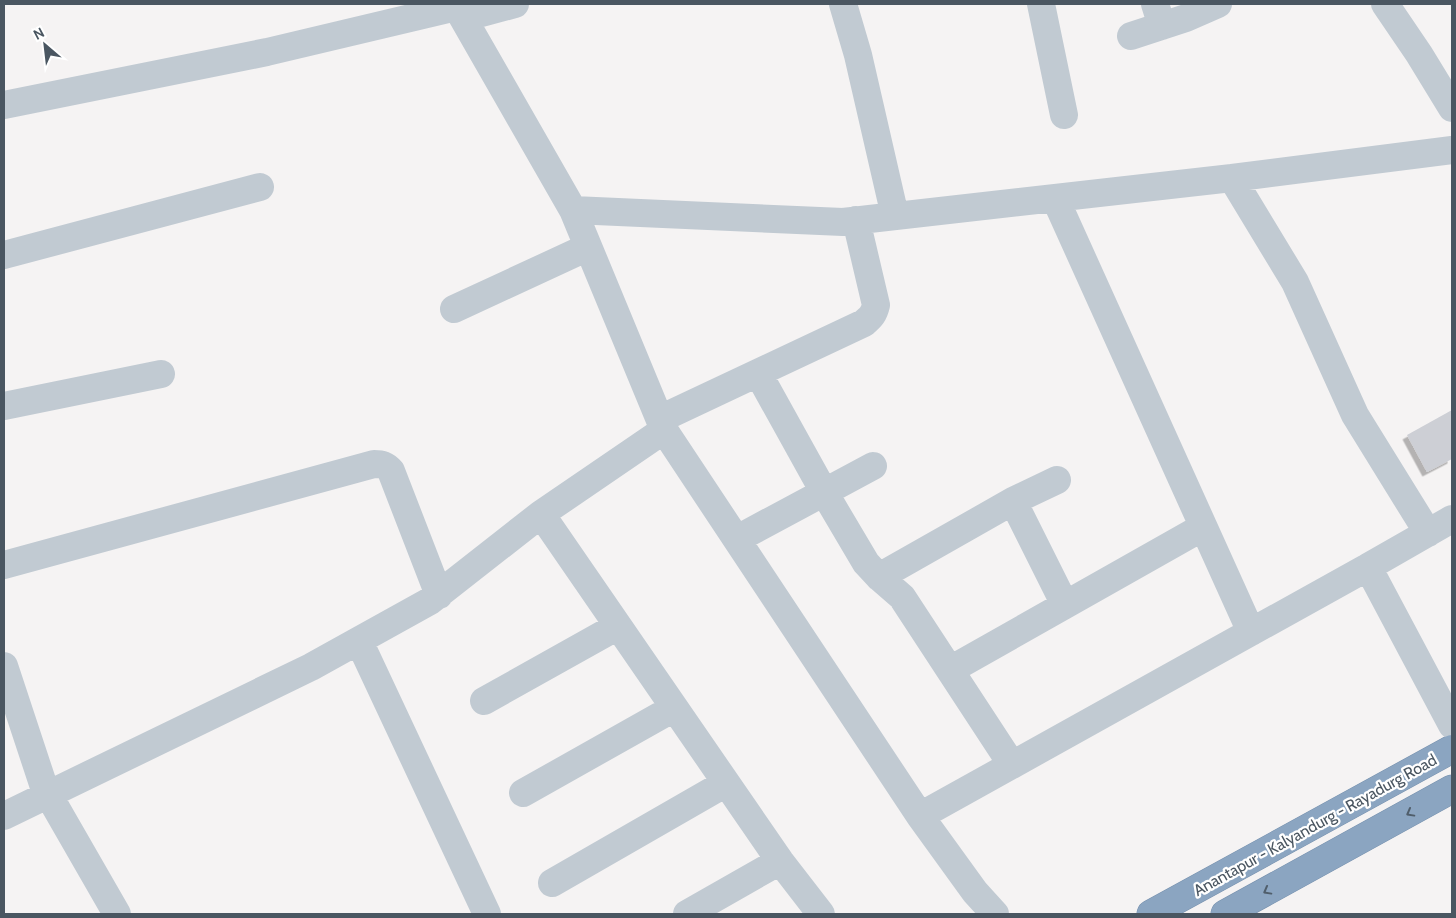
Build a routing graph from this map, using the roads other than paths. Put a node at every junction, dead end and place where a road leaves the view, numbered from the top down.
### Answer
1 (515, 4) edge
2 (843, 4) edge
3 (1041, 4) edge
4 (1218, 4) edge
5 (1385, 4) edge
6 (458, 10) edge
7 (1158, 15) edge
8 (1131, 36) dead end
9 (4, 105) edge
10 (1452, 108) edge
11 (1064, 115) dead end
12 (1452, 150) edge
13 (1232, 178) junction
14 (260, 187) dead end
15 (1055, 198) junction
16 (573, 210) junction
17 (894, 216) junction
18 (856, 220) junction
19 (588, 247) junction
20 (4, 255) edge
21 (454, 309) dead end
22 (758, 373) junction
23 (161, 374) dead end
24 (4, 406) edge
25 (662, 424) junction
26 (873, 466) dead end
27 (1057, 480) dead end
28 (824, 492) junction
29 (1013, 501) junction
30 (541, 514) junction
31 (1452, 519) edge
32 (1203, 527) junction
33 (1428, 533) junction
34 (737, 539) junction
35 (4, 566) edge
36 (1368, 567) junction
37 (879, 577) junction
38 (439, 595) junction
39 (1065, 605) junction
40 (618, 626) junction
41 (1250, 632) junction
42 (359, 641) junction
43 (4, 666) edge
44 (950, 670) junction
45 (484, 701) dead end
46 (11, 708) edge
47 (674, 708) junction
48 (1452, 724) edge
49 (1452, 749) edge
50 (1012, 765) junction
51 (726, 784) junction
52 (1452, 789) edge
53 (48, 794) junction
54 (523, 794) dead end
55 (4, 816) edge
56 (920, 816) junction
57 (780, 861) junction
58 (552, 883) dead end
59 (1229, 913) edge
60 (117, 914) edge
61 (487, 914) edge
62 (687, 914) edge
63 (821, 914) edge
64 (996, 914) edge
65 (1151, 914) edge

1 - 6 street
2 - 17 street
3 - 11 street
4 - 7 street
5 - 10 street
6 - 9 street
6 - 16 street
7 - 8 street
12 - 13 street
13 - 15 street
13 - 33 street
14 - 20 street
15 - 17 street
15 - 32 street
16 - 18 street
16 - 19 street
17 - 18 street
18 - 22 street
19 - 21 street
19 - 25 street
22 - 25 street
22 - 28 street
23 - 24 street
25 - 30 street
25 - 34 street
26 - 28 street
27 - 29 street
28 - 34 street
28 - 37 street
29 - 37 street
29 - 39 street
30 - 38 street
30 - 40 street
31 - 33 street
32 - 39 street
32 - 41 street
33 - 36 street
34 - 56 street
35 - 38 street
36 - 41 street
36 - 48 street
37 - 44 street
38 - 42 street
39 - 44 street
40 - 45 street
40 - 47 street
41 - 50 street
42 - 53 street
42 - 61 street
43 - 46 street
44 - 50 street
46 - 53 street
47 - 51 street
47 - 54 street
49 - 65 highway, Anantapur - Kalyandurg - Rayadurg Road
50 - 56 street
51 - 57 street
51 - 58 street
52 -> 59 highway
53 - 55 street
53 - 60 street
56 - 64 street
57 - 62 street
57 - 63 street

